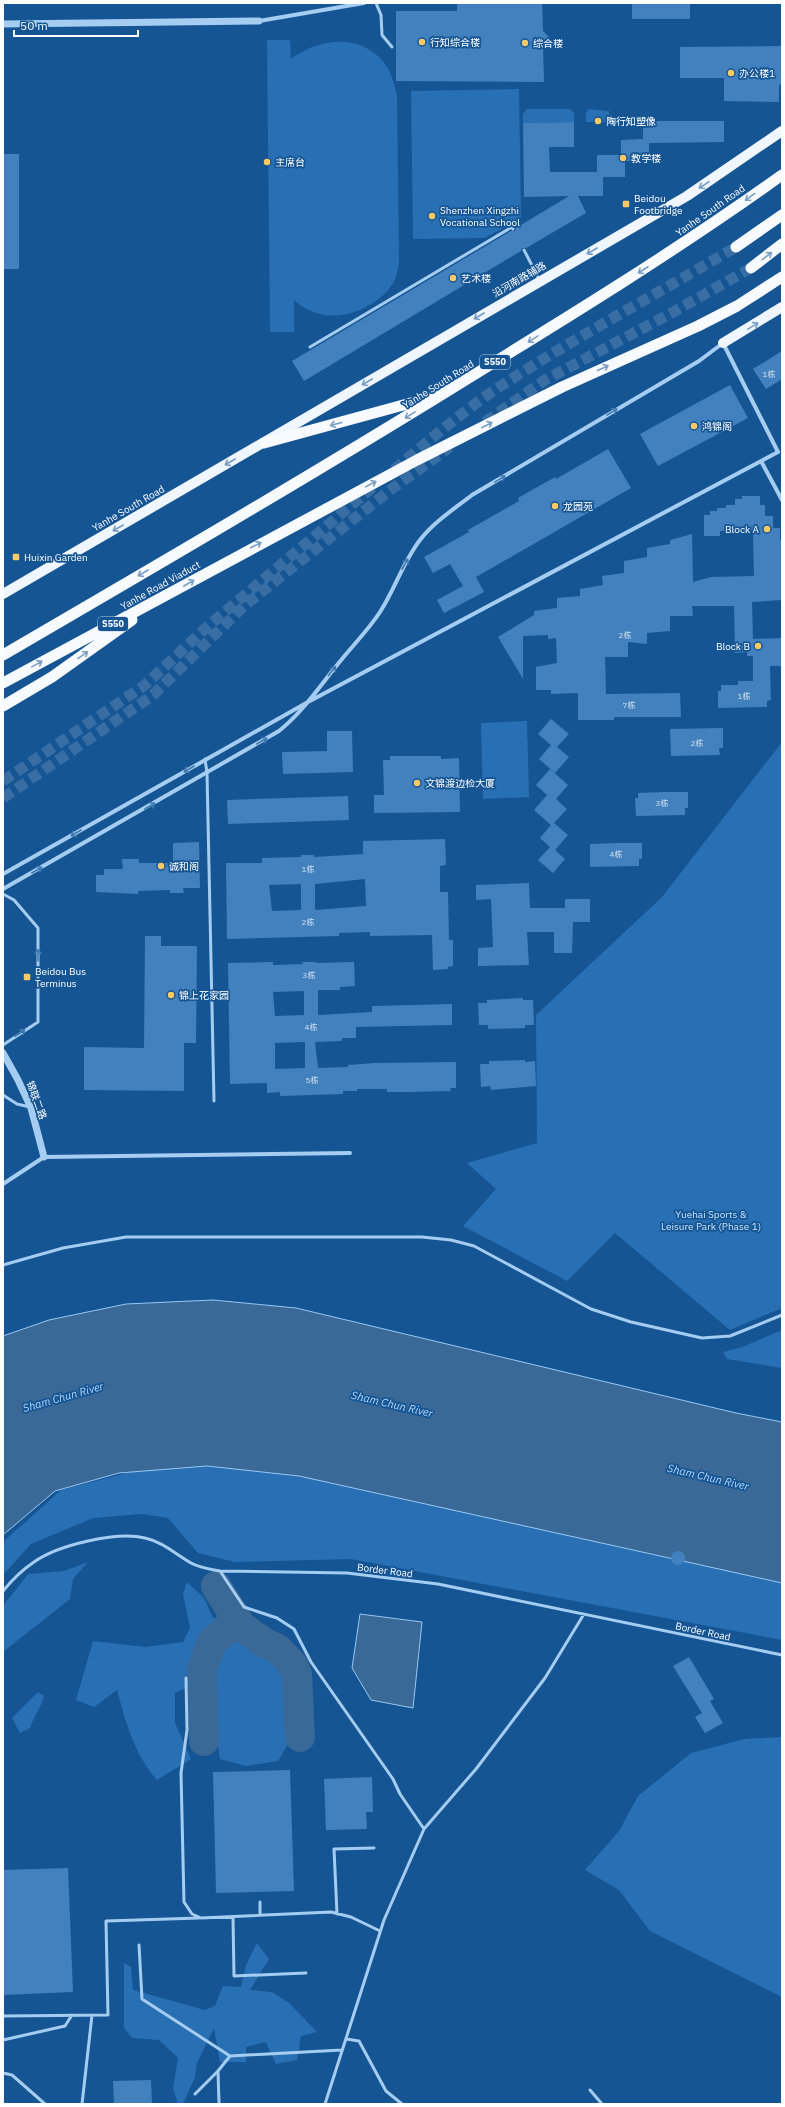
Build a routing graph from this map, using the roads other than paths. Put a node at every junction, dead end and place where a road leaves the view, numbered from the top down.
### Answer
1 (364, 3) edge
2 (376, 3) edge
3 (259, 21) joint
4 (3, 24) edge
5 (392, 47) dead end
6 (782, 131) edge
7 (782, 175) edge
8 (782, 215) edge
9 (513, 229) dead end
10 (782, 244) edge
11 (736, 247) tunnel mouth
12 (524, 250) dead end
13 (751, 268) tunnel mouth
14 (782, 277) edge
15 (540, 281) junction
16 (782, 283) edge
17 (768, 288) junction
18 (782, 308) edge
19 (723, 343) junction
20 (310, 347) dead end
21 (442, 395) junction
22 (264, 443) junction
23 (761, 461) junction
24 (782, 500) edge
25 (201, 539) joint
26 (3, 594) edge
27 (166, 596) junction
28 (3, 655) edge
29 (3, 683) edge
30 (308, 702) junction
31 (3, 706) edge
32 (205, 759) junction
33 (207, 773) junction
34 (3, 874) edge
35 (3, 890) edge
36 (3, 894) edge
37 (3, 1045) edge
38 (3, 1053) edge
39 (3, 1095) edge
40 (214, 1101) dead end
41 (31, 1108) junction
42 (350, 1153) dead end
43 (44, 1157) junction
44 (3, 1184) edge
45 (3, 1265) edge
46 (782, 1315) edge
47 (220, 1571) junction
48 (3, 1591) edge
49 (584, 1614) junction
50 (782, 1655) edge
51 (186, 1678) dead end
52 (424, 1829) junction
53 (374, 1848) dead end
54 (260, 1902) dead end
55 (337, 1914) junction
56 (260, 1916) junction
57 (233, 1917) junction
58 (201, 1918) junction
59 (380, 1931) junction
60 (139, 1945) dead end
61 (306, 1973) dead end
62 (92, 2015) junction
63 (3, 2016) edge
64 (72, 2016) junction
65 (346, 2039) junction
66 (3, 2040) edge
67 (342, 2050) junction
68 (230, 2056) junction
69 (218, 2070) junction
70 (3, 2073) edge
71 (590, 2090) dead end
72 (195, 2094) dead end
73 (219, 2103) dead end
74 (45, 2104) edge
75 (82, 2104) edge
76 (325, 2104) edge
77 (402, 2104) edge
78 (602, 2104) edge

1 - 3 street
2 - 5 lane
3 - 4 street
6 -> 15 main road, 沿河南路辅路
7 -> 21 highway, Yanhe South Road / S550
8 - 11 highway
9 - 20 lane
13 -> 10 highway
12 - 15 lane
14 - 17 highway, S550
15 -> 22 main road, 沿河南路辅路
16 - 17 highway
27 -> 17 highway, Yanhe Road Viaduct / S550
19 -> 18 main road
19 - 23 street
30 -> 19 street
21 -> 22 highway
21 -> 25 highway, Yanhe South Road / S550
22 -> 26 main road, Yanhe South Road
23 - 24 street
23 - 30 street
25 -> 28 highway, Yanhe Road Viaduct / S550
29 -> 27 highway, Yanhe Road Viaduct / S550
31 -> 27 highway
30 - 32 street
33 -> 30 street
32 - 33 lane
32 -> 34 street
35 -> 33 street
33 - 40 lane
37 -> 36 lane
38 - 41 street, 锦联二路
39 - 41 lane
41 - 43 street, 锦联二路
42 - 43 street
43 - 44 street
45 - 46 lane
47 - 48 lane, Border Road
47 - 49 lane, Border Road
47 - 52 lane
49 - 50 lane, Border Road
49 - 52 lane
51 - 58 lane
52 - 59 lane
53 - 55 lane
54 - 56 lane
55 - 56 lane
55 - 59 lane
56 - 57 lane
57 - 58 lane
57 - 61 lane
58 - 62 lane
59 - 65 lane
60 - 68 lane
62 - 64 lane
62 - 75 lane
63 - 64 lane
64 - 66 lane
65 - 67 lane
65 - 77 lane
67 - 68 lane
67 - 76 lane
68 - 69 lane
69 - 72 lane
69 - 73 lane
70 - 74 lane
71 - 78 lane

